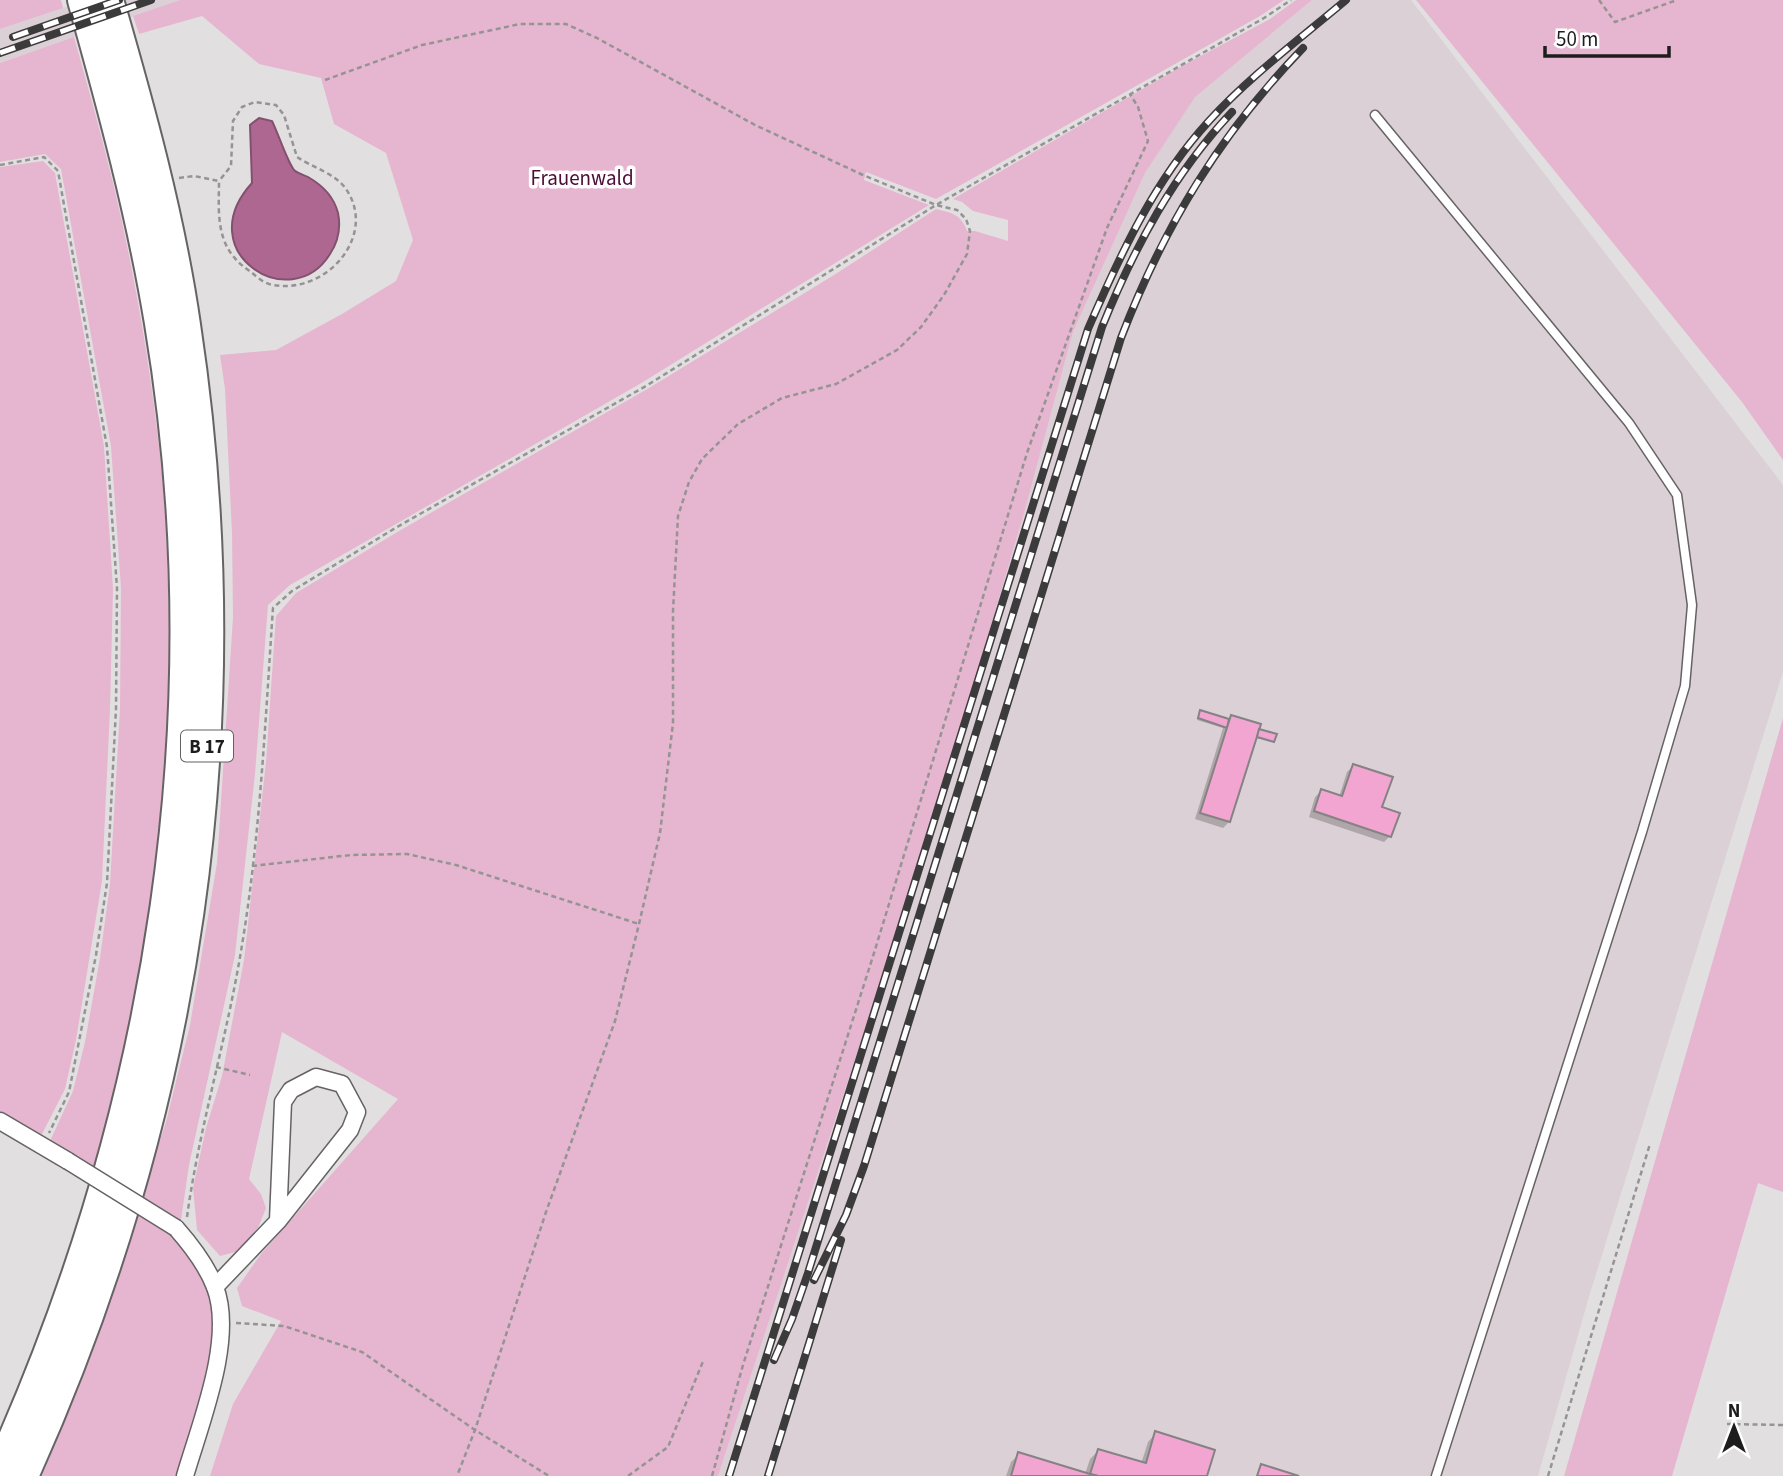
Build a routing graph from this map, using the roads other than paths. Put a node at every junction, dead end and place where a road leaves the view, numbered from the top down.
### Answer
1 (82, 0) edge
2 (109, 0) edge
3 (1375, 115) dead end
4 (0, 1121) edge
5 (278, 1221) junction
6 (215, 1287) junction
7 (0, 1467) edge
8 (24, 1476) edge
9 (185, 1476) edge
10 (1436, 1476) edge

1 - 7 highway, B 17
2 - 8 highway, B 17
3 - 10 lane
4 - 6 street, bridge
5 - 5 street
5 - 6 street
6 - 9 street

